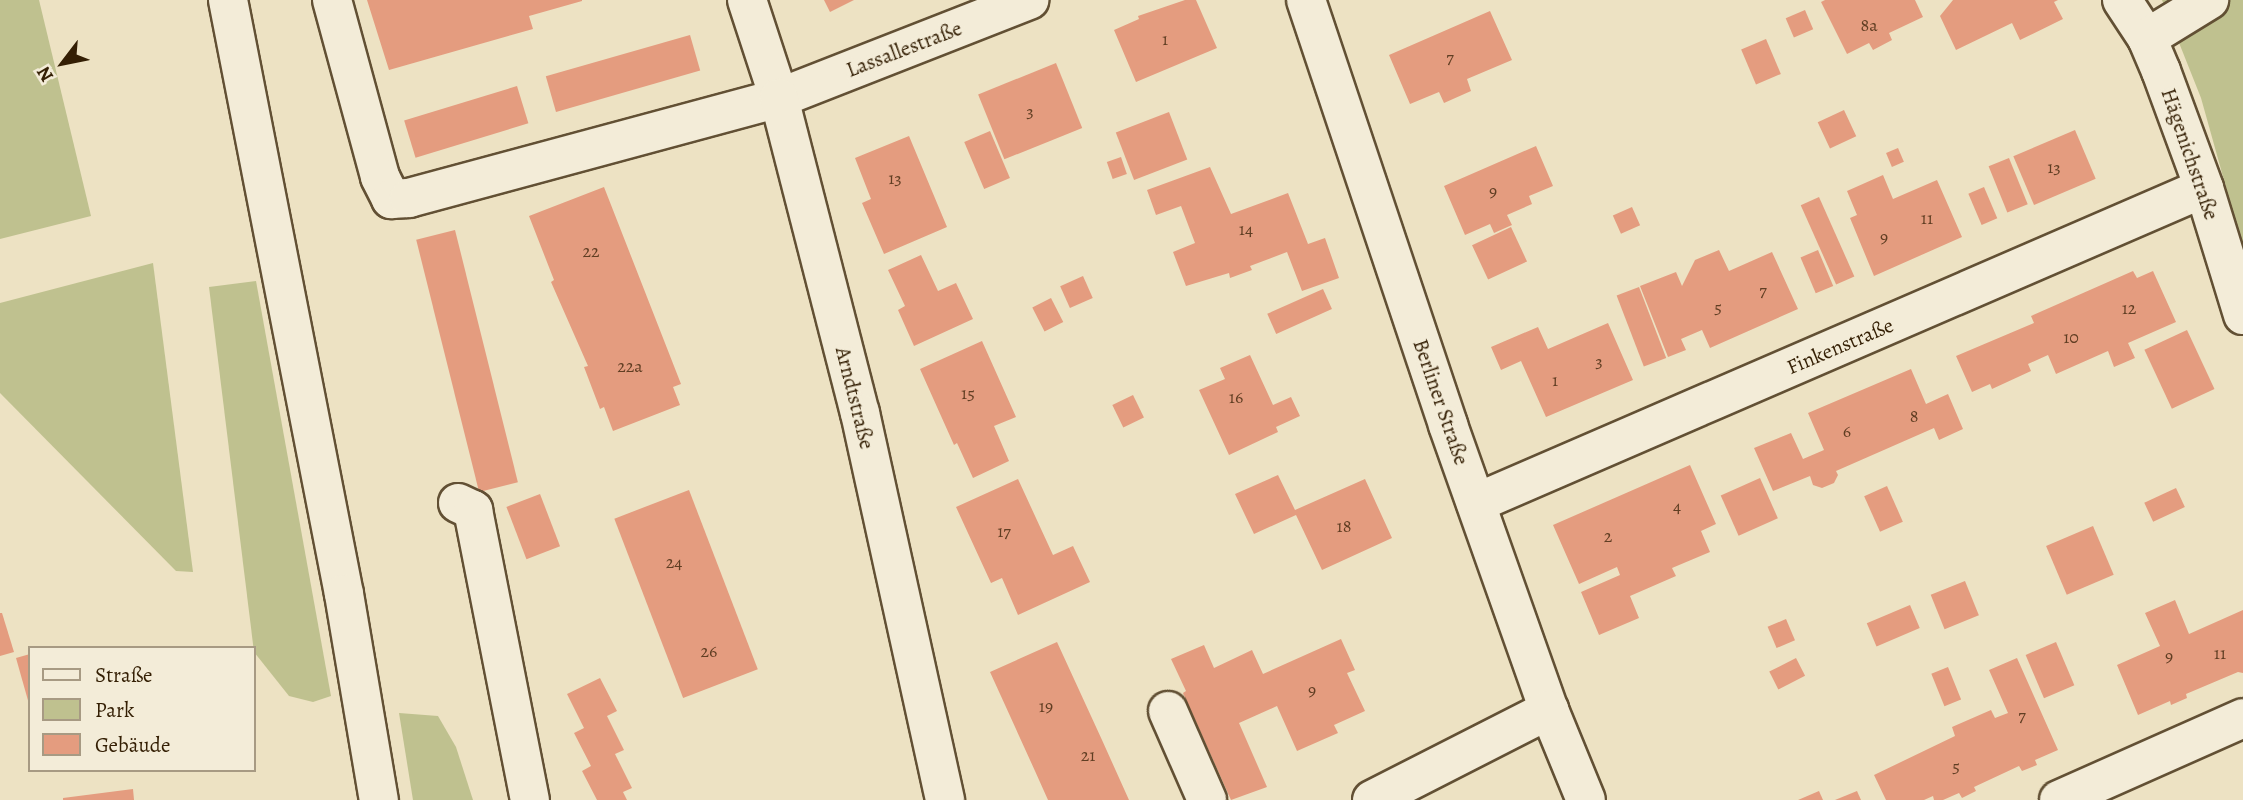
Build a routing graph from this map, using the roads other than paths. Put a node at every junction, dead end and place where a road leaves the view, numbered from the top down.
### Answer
1 (228, 0) edge
2 (332, 0) edge
3 (747, 0) edge
4 (1029, 0) edge
5 (1306, 0) edge
6 (2122, 0) edge
7 (2209, 0) edge
8 (2147, 38) junction
9 (779, 98) junction
10 (2204, 188) junction
11 (2243, 315) edge
12 (457, 503) dead end
13 (1476, 503) junction
14 (1549, 710) junction
15 (1168, 711) dead end
16 (2243, 718) edge
17 (379, 800) edge
18 (530, 800) edge
19 (945, 800) edge
20 (1207, 800) edge
21 (1372, 800) edge
22 (1586, 800) edge
23 (2059, 800) edge

1 - 17 street
2 - 9 street, Lassallestraße
3 - 9 street, Arndtstraße
4 - 9 street, Lassallestraße
5 - 13 street, Berliner Straße
6 - 8 street, Hägenichstraße
7 - 8 street
8 - 10 street, Hägenichstraße
9 - 19 street, Arndtstraße
10 - 11 street, Hägenichstraße
10 - 13 street, Finkenstraße
12 - 18 street
13 - 14 street, Berliner Straße
14 - 21 street
14 - 22 street, Berliner Straße
15 - 20 street
16 - 23 street

